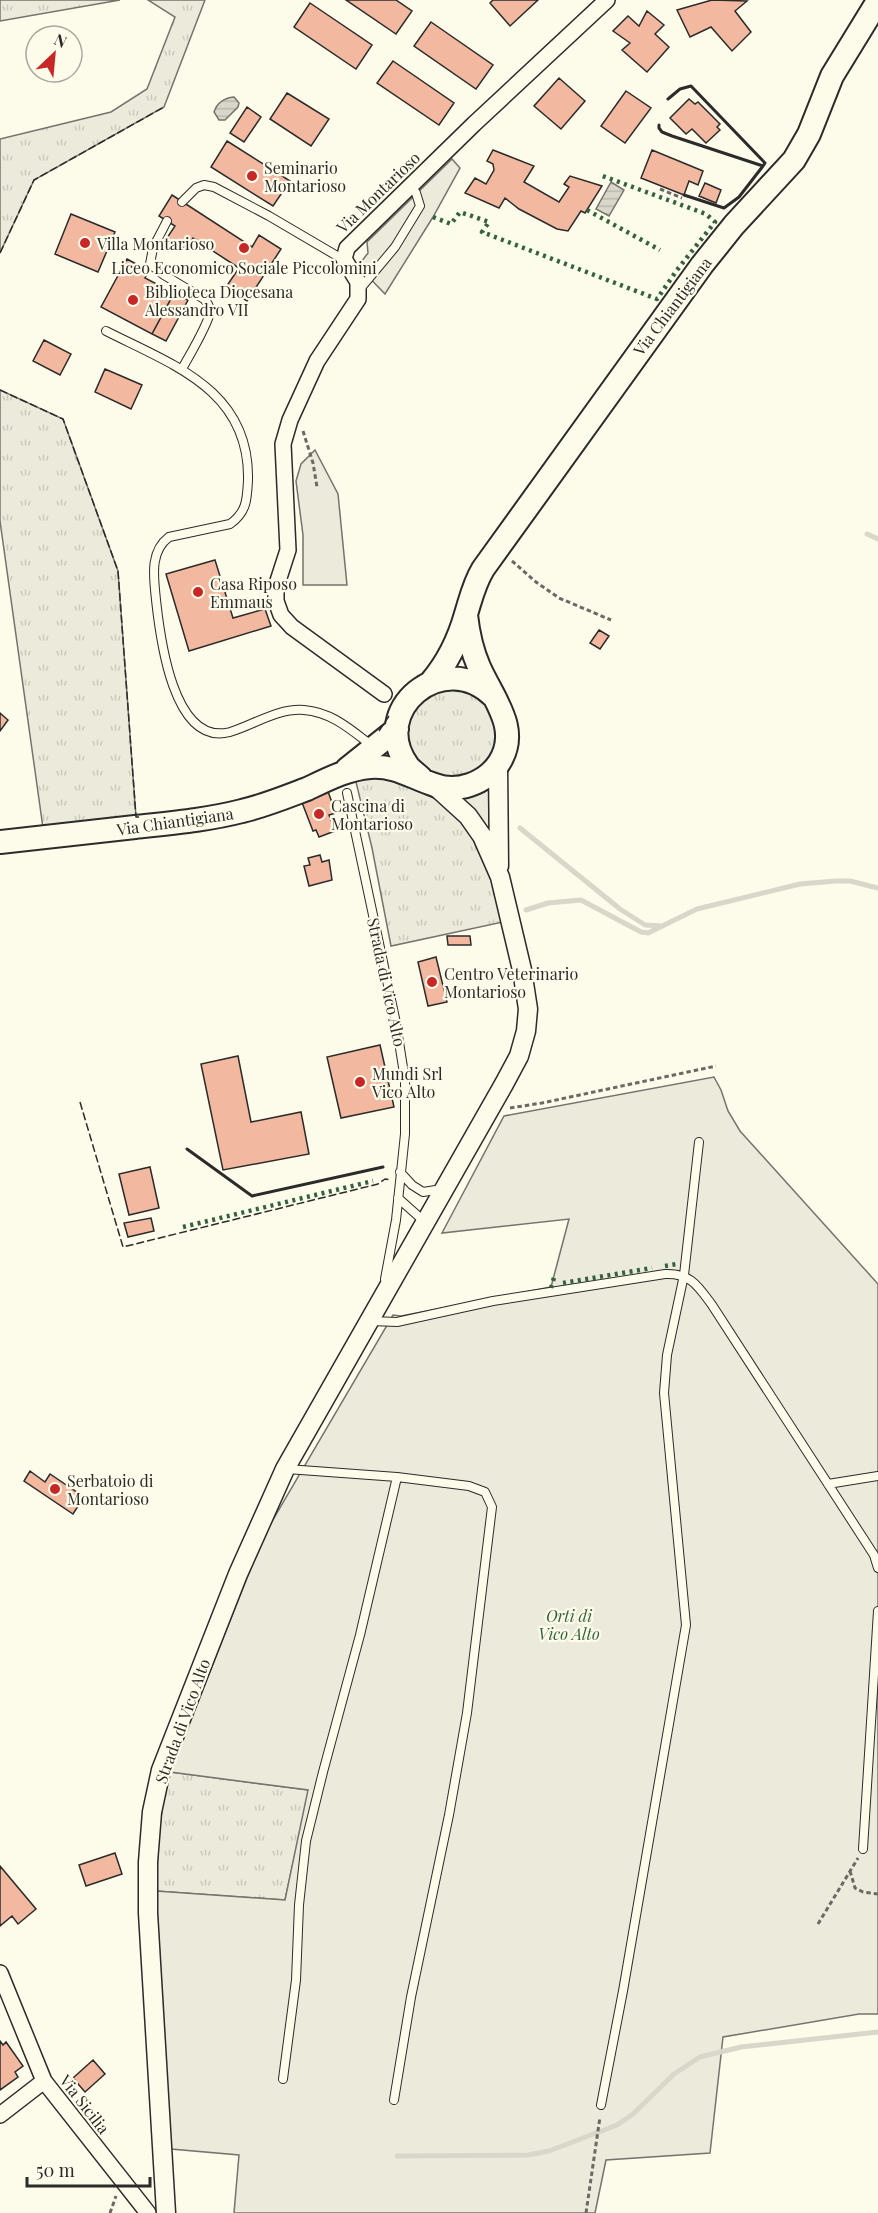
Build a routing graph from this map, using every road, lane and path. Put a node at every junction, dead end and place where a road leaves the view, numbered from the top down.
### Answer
1 (607, 0) edge
2 (878, 1) edge
3 (410, 185) junction
4 (660, 189) dead end
5 (682, 198) dead end
6 (182, 202) dead end
7 (167, 221) dead end
8 (345, 261) junction
9 (360, 290) junction
10 (106, 331) dead end
11 (182, 369) junction
12 (295, 410) junction
13 (317, 487) dead end
14 (497, 548) junction
15 (466, 614) junction
16 (611, 620) dead end
17 (431, 682) junction
18 (384, 694) dead end
19 (498, 702) junction
20 (397, 729) junction
21 (375, 748) junction
22 (498, 764) junction
23 (345, 782) junction
24 (429, 783) junction
25 (0, 842) edge
26 (500, 877) junction
27 (716, 1066) dead end
28 (490, 1110) junction
29 (699, 1142) dead end
30 (400, 1172) junction
31 (446, 1188) junction
32 (398, 1198) junction
33 (426, 1223) junction
34 (684, 1275) junction
35 (375, 1313) junction
36 (285, 1469) junction
37 (878, 1476) edge
38 (397, 1477) junction
39 (828, 1484) junction
40 (878, 1568) edge
41 (878, 1611) edge
42 (863, 1849) joint
43 (850, 1871) junction
44 (878, 1894) edge
45 (818, 1924) dead end
46 (0, 1972) edge
47 (283, 2079) dead end
48 (44, 2081) junction
49 (394, 2100) dead end
50 (602, 2105) joint
51 (0, 2115) edge
52 (148, 2213) edge
53 (166, 2213) edge
54 (586, 2213) edge

1 - 3 street, Via Montarioso
2 - 14 main road, Via Chiantigiana
3 - 8 street, Via Montarioso
3 - 9 lane
4 - 5 path
6 - 8 lane
7 - 11 lane
8 - 9 street, Via Montarioso
9 - 12 street
10 - 11 lane
11 - 21 lane
12 - 13 path
12 - 18 street
14 - 15 main road, Via Chiantigiana
14 - 16 path
15 - 17 main road, Via Chiantigiana
15 - 19 main road, Via Chiantigiana
17 - 19 main road
17 - 20 main road, Via Chiantigiana
19 - 22 main road, Via Chiantigiana
20 - 21 main road, Via Chiantigiana
20 - 24 main road
21 - 23 main road, Via Chiantigiana
22 - 24 main road, Via Chiantigiana
22 - 26 street, Strada di Vico Alto
23 - 24 main road, Via Chiantigiana
23 - 25 main road, Via Chiantigiana
23 - 30 lane, Strada di Vico Alto
24 - 26 street, Strada di Vico Alto
26 - 28 street, Strada di Vico Alto
27 - 28 path
28 - 31 street, Strada di Vico Alto
29 - 34 lane
30 - 31 lane
30 - 32 lane, Strada di Vico Alto
31 - 33 street, Strada di Vico Alto
32 - 33 lane
32 - 35 lane, Strada di Vico Alto
33 - 35 street, Strada di Vico Alto
34 - 35 lane
34 - 39 lane
34 - 50 lane
35 - 36 street, Strada di Vico Alto
36 - 38 lane
36 - 53 street, Strada di Vico Alto
37 - 39 lane
38 - 47 lane
38 - 49 lane
39 - 40 lane
41 - 42 lane
42 - 43 path
43 - 44 path
43 - 45 path
46 - 48 street, Via Sicilia
48 - 51 street
48 - 52 street, Via Sicilia
50 - 54 path

